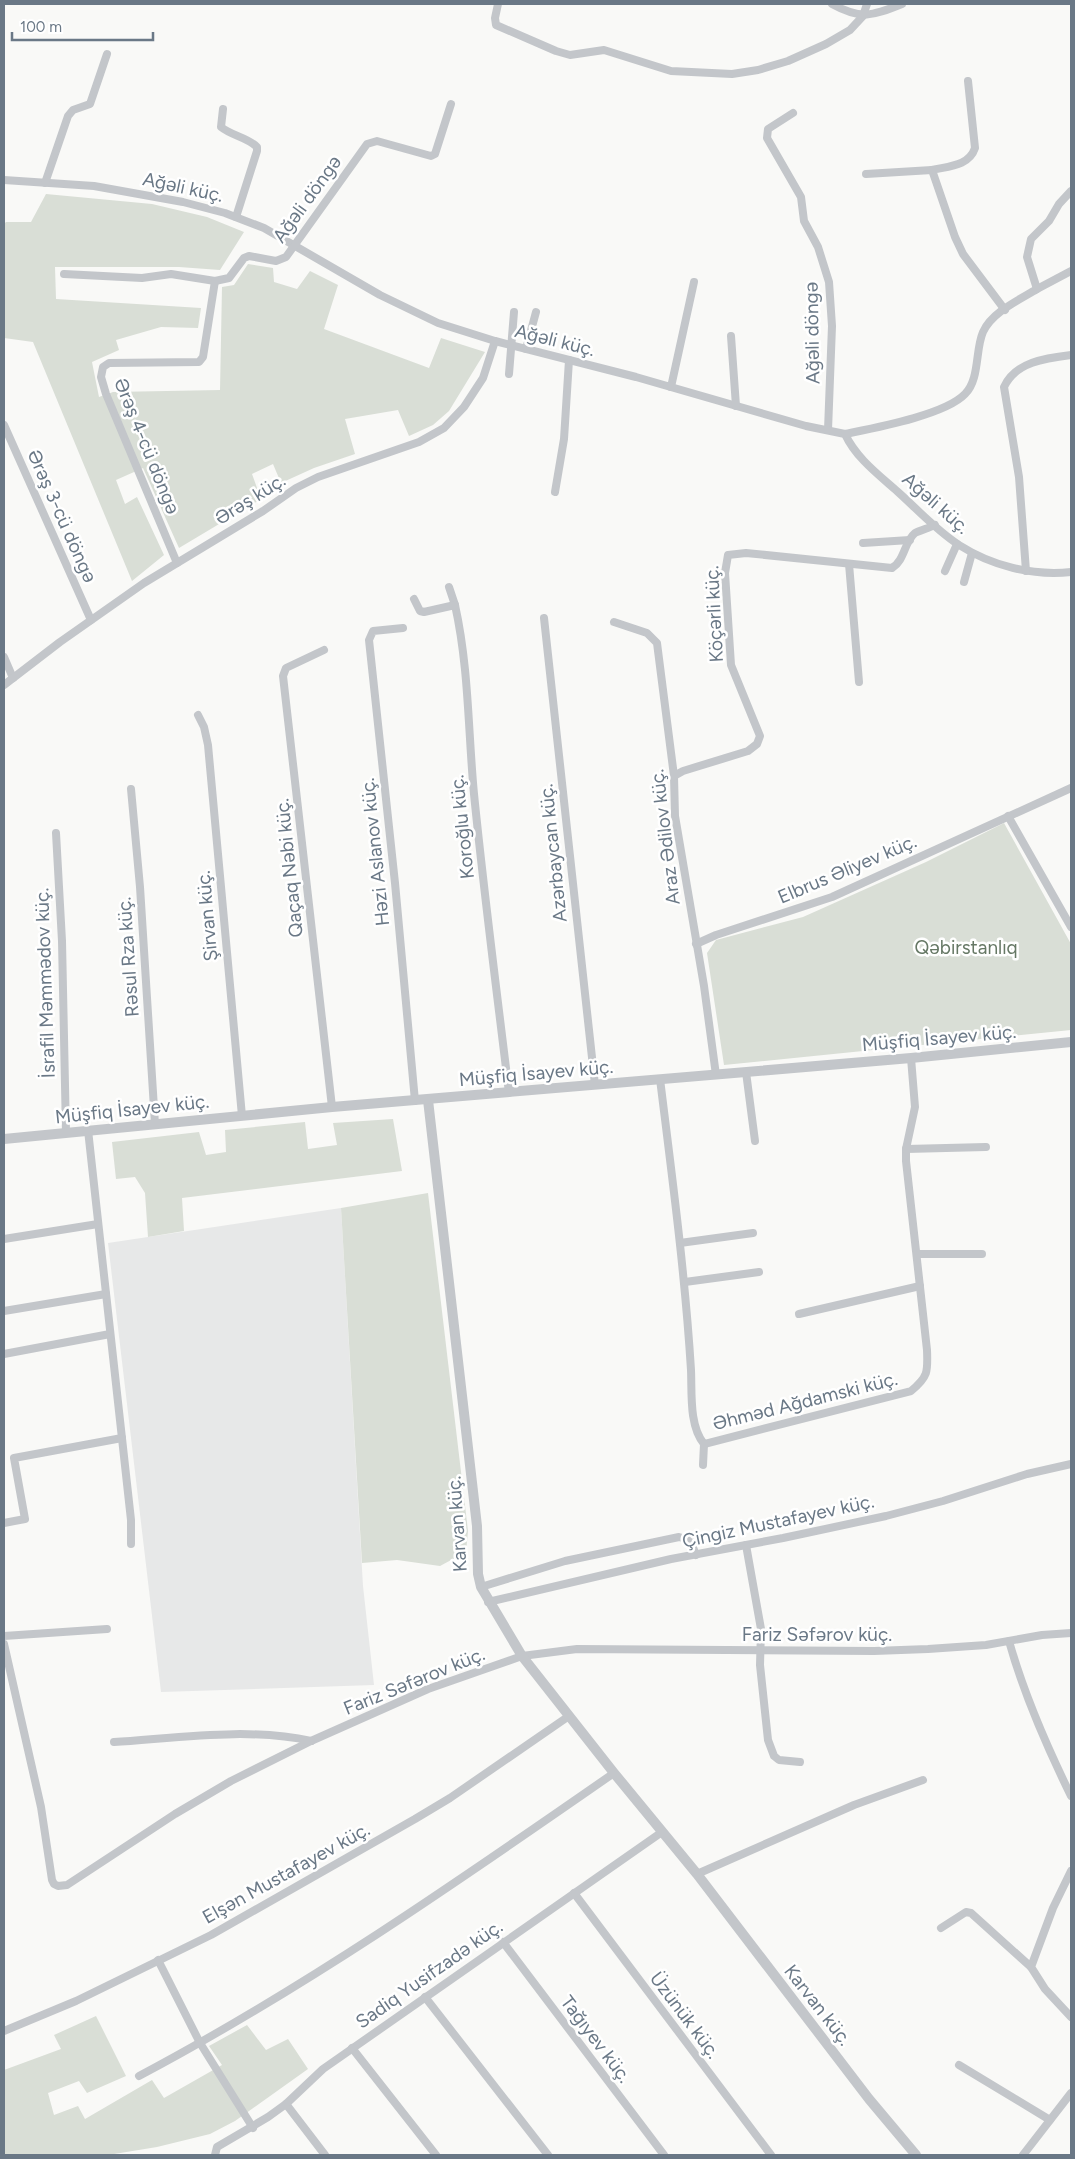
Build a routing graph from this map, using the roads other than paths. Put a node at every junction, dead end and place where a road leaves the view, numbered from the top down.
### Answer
1 (498, 4) edge
2 (832, 4) edge
3 (867, 4) edge
4 (902, 4) edge
5 (863, 16) junction
6 (107, 54) dead end
7 (968, 82) dead end
8 (451, 104) dead end
9 (223, 109) dead end
10 (793, 113) dead end
11 (932, 170) junction
12 (866, 174) dead end
13 (4, 180) edge
14 (46, 183) junction
15 (1071, 192) edge
16 (236, 217) junction
17 (294, 245) junction
18 (1071, 271) edge
19 (64, 274) dead end
20 (215, 281) junction
21 (694, 282) dead end
22 (1037, 289) junction
23 (1005, 310) junction
24 (514, 312) dead end
25 (536, 312) dead end
26 (731, 336) dead end
27 (495, 341) junction
28 (512, 345) junction
29 (526, 349) junction
30 (1071, 355) edge
31 (569, 360) junction
32 (509, 374) dead end
33 (671, 387) junction
34 (736, 406) junction
35 (4, 425) edge
36 (828, 430) junction
37 (845, 434) junction
38 (554, 492) dead end
39 (935, 525) junction
40 (910, 540) junction
41 (863, 543) dead end
42 (957, 544) junction
43 (972, 553) junction
44 (177, 563) junction
45 (850, 564) junction
46 (945, 571) dead end
47 (1026, 571) junction
48 (1071, 572) edge
49 (964, 582) dead end
50 (449, 587) dead end
51 (414, 599) dead end
52 (455, 605) junction
53 (544, 618) dead end
54 (91, 620) junction
55 (614, 622) dead end
56 (403, 628) dead end
57 (324, 650) dead end
58 (4, 657) edge
59 (13, 678) junction
60 (859, 682) dead end
61 (4, 685) edge
62 (198, 715) dead end
63 (674, 776) junction
64 (1071, 788) edge
65 (130, 789) dead end
66 (1008, 816) junction
67 (56, 833) dead end
68 (1071, 927) edge
69 (696, 944) junction
70 (1071, 1042) edge
71 (911, 1058) junction
72 (746, 1072) junction
73 (716, 1074) junction
74 (660, 1079) junction
75 (595, 1085) junction
76 (509, 1093) junction
77 (428, 1100) junction
78 (415, 1101) junction
79 (332, 1107) junction
80 (242, 1116) junction
81 (155, 1124) junction
82 (88, 1130) junction
83 (66, 1132) junction
84 (4, 1140) edge
85 (754, 1141) dead end
86 (986, 1147) dead end
87 (906, 1149) junction
88 (98, 1224) junction
89 (753, 1233) dead end
90 (4, 1239) edge
91 (680, 1243) junction
92 (917, 1254) junction
93 (982, 1254) dead end
94 (759, 1272) dead end
95 (685, 1282) junction
96 (920, 1286) junction
97 (106, 1294) junction
98 (4, 1311) edge
99 (799, 1314) dead end
100 (110, 1334) junction
101 (4, 1354) edge
102 (122, 1438) junction
103 (704, 1444) junction
104 (4, 1458) edge
105 (14, 1458) junction
106 (1071, 1464) edge
107 (703, 1465) dead end
108 (4, 1522) edge
109 (131, 1544) dead end
110 (746, 1545) junction
111 (696, 1555) junction
112 (481, 1587) junction
113 (488, 1602) junction
114 (107, 1629) dead end
115 (1071, 1634) edge
116 (4, 1636) edge
117 (1009, 1641) junction
118 (4, 1644) edge
119 (760, 1650) junction
120 (522, 1656) junction
121 (569, 1716) junction
122 (311, 1741) junction
123 (114, 1742) dead end
124 (800, 1762) dead end
125 (614, 1773) junction
126 (923, 1780) dead end
127 (1071, 1796) edge
128 (662, 1832) junction
129 (1071, 1871) edge
130 (697, 1874) junction
131 (574, 1893) junction
132 (941, 1928) dead end
133 (503, 1942) junction
134 (158, 1960) junction
135 (1031, 1967) junction
136 (424, 1997) junction
137 (1071, 2017) edge
138 (4, 2030) edge
139 (200, 2043) junction
140 (352, 2048) junction
141 (959, 2065) dead end
142 (140, 2076) dead end
143 (1071, 2093) edge
144 (286, 2104) junction
145 (1050, 2120) junction
146 (253, 2128) junction
147 (215, 2155) edge
148 (325, 2155) edge
149 (436, 2155) edge
150 (548, 2155) edge
151 (664, 2155) edge
152 (771, 2155) edge
153 (916, 2155) edge
154 (1023, 2155) edge

1 - 5 street
2 - 5 street
3 - 5 street
4 - 5 street
6 - 14 street
7 - 11 street
8 - 17 street, Ağəli döngə
9 - 16 street
10 - 36 street, Ağəli döngə
11 - 12 street
11 - 23 street
13 - 14 street, Ağəli küç.
14 - 16 street, Ağəli küç.
15 - 22 street
16 - 17 street, Ağəli küç.
17 - 20 street, Ağəli döngə
17 - 27 street, Ağəli küç.
18 - 22 street
19 - 20 street
20 - 44 street, Ərəş 4-cü döngə
21 - 33 street
22 - 23 street
23 - 37 street
24 - 28 street
25 - 29 street
26 - 34 street
27 - 28 street, Ağəli küç.
27 - 44 street, Ərəş küç.
28 - 29 street, Ağəli küç.
28 - 32 street
29 - 31 street, Ağəli küç.
30 - 47 street
31 - 33 street, Ağəli küç.
31 - 38 street
33 - 34 street, Ağəli küç.
34 - 36 street, Ağəli küç.
35 - 54 street, Ərəş 3-cü döngə
36 - 37 street, Ağəli küç.
37 - 39 street, Ağəli küç.
39 - 40 street
39 - 42 street, Ağəli küç.
40 - 41 street
40 - 45 street, Köçərli küç.
42 - 43 street, Ağəli küç.
42 - 46 street
43 - 47 street, Ağəli küç.
43 - 49 street
44 - 54 street, Ərəş küç.
45 - 60 street
45 - 63 street, Köçərli küç.
47 - 48 street, Ağəli küç.
50 - 52 street, Koroğlu küç.
51 - 52 street
52 - 76 street, Koroğlu küç.
53 - 75 street, Azərbaycan küç.
54 - 59 street, Ərəş küç.
55 - 63 street, Araz Ədilov küç.
56 - 78 street, Həzi Aslanov küç.
57 - 79 street, Qaçaq Nəbi küç.
58 - 59 street
59 - 61 street, Ərəş küç.
62 - 80 street, Şirvan küç.
63 - 69 street, Araz Ədilov küç.
64 - 66 street, Elbrus Əliyev küç.
65 - 81 street, Rəsul Rza küç.
66 - 68 street
66 - 69 street, Elbrus Əliyev küç.
67 - 83 street, İsrafil Məmmədov küç.
69 - 73 street, Araz Ədilov küç.
70 - 71 street, Müşfiq İsayev küç.
71 - 72 street, Müşfiq İsayev küç.
71 - 87 street, Əhməd Ağdamski küç.
72 - 73 street, Müşfiq İsayev küç.
72 - 85 street
73 - 74 street, Müşfiq İsayev küç.
74 - 75 street, Müşfiq İsayev küç.
74 - 91 street, Əhməd Ağdamski küç.
75 - 76 street, Müşfiq İsayev küç.
76 - 77 street, Müşfiq İsayev küç.
77 - 78 street, Müşfiq İsayev küç.
77 - 112 street, Karvan küç.
78 - 79 street, Müşfiq İsayev küç.
79 - 80 street, Müşfiq İsayev küç.
80 - 81 street, Müşfiq İsayev küç.
81 - 82 street, Müşfiq İsayev küç.
82 - 83 street, Müşfiq İsayev küç.
82 - 88 street
83 - 84 street, Müşfiq İsayev küç.
86 - 87 street
87 - 92 street, Əhməd Ağdamski küç.
88 - 90 street
88 - 97 street
89 - 91 street
91 - 95 street, Əhməd Ağdamski küç.
92 - 93 street
92 - 96 street, Əhməd Ağdamski küç.
94 - 95 street
95 - 103 street, Əhməd Ağdamski küç.
96 - 99 street
96 - 103 street, Əhməd Ağdamski küç.
97 - 98 street
97 - 100 street
100 - 101 street
100 - 102 street
102 - 105 street
102 - 109 street
103 - 107 street
104 - 105 street
105 - 108 street
106 - 110 street, Çingiz Mustafayev küç.
110 - 111 street, Çingiz Mustafayev küç.
110 - 119 street
111 - 112 street
111 - 113 street, Çingiz Mustafayev küç.
112 - 113 street, Karvan küç.
113 - 120 street, Karvan küç.
114 - 116 street
115 - 117 street, Fariz Səfərov küç.
117 - 119 street, Fariz Səfərov küç.
117 - 127 street
118 - 122 street, Fariz Səfərov küç.
119 - 120 street, Fariz Səfərov küç.
119 - 124 street
120 - 121 street, Karvan küç.
120 - 122 street, Fariz Səfərov küç.
121 - 125 street, Karvan küç.
121 - 134 street, Elşən Mustafayev küç.
122 - 123 street
125 - 128 street, Karvan küç.
125 - 139 street
126 - 130 street
128 - 130 street, Karvan küç.
128 - 131 street, Sadiq Yusifzadə küç.
129 - 135 street
130 - 153 street, Karvan küç.
131 - 133 street, Sadiq Yusifzadə küç.
131 - 152 street, Üzünük küç.
132 - 135 street
133 - 136 street, Sadiq Yusifzadə küç.
133 - 151 street, Tağıyev küç.
134 - 138 street, Elşən Mustafayev küç.
134 - 139 street
135 - 137 street
136 - 140 street, Sadiq Yusifzadə küç.
136 - 150 street
139 - 142 street
139 - 146 street
140 - 144 street, Sadiq Yusifzadə küç.
140 - 149 street
141 - 145 street
143 - 145 street
144 - 146 street, Sadiq Yusifzadə küç.
144 - 148 street
145 - 154 street
146 - 147 street, Sadiq Yusifzadə küç.

